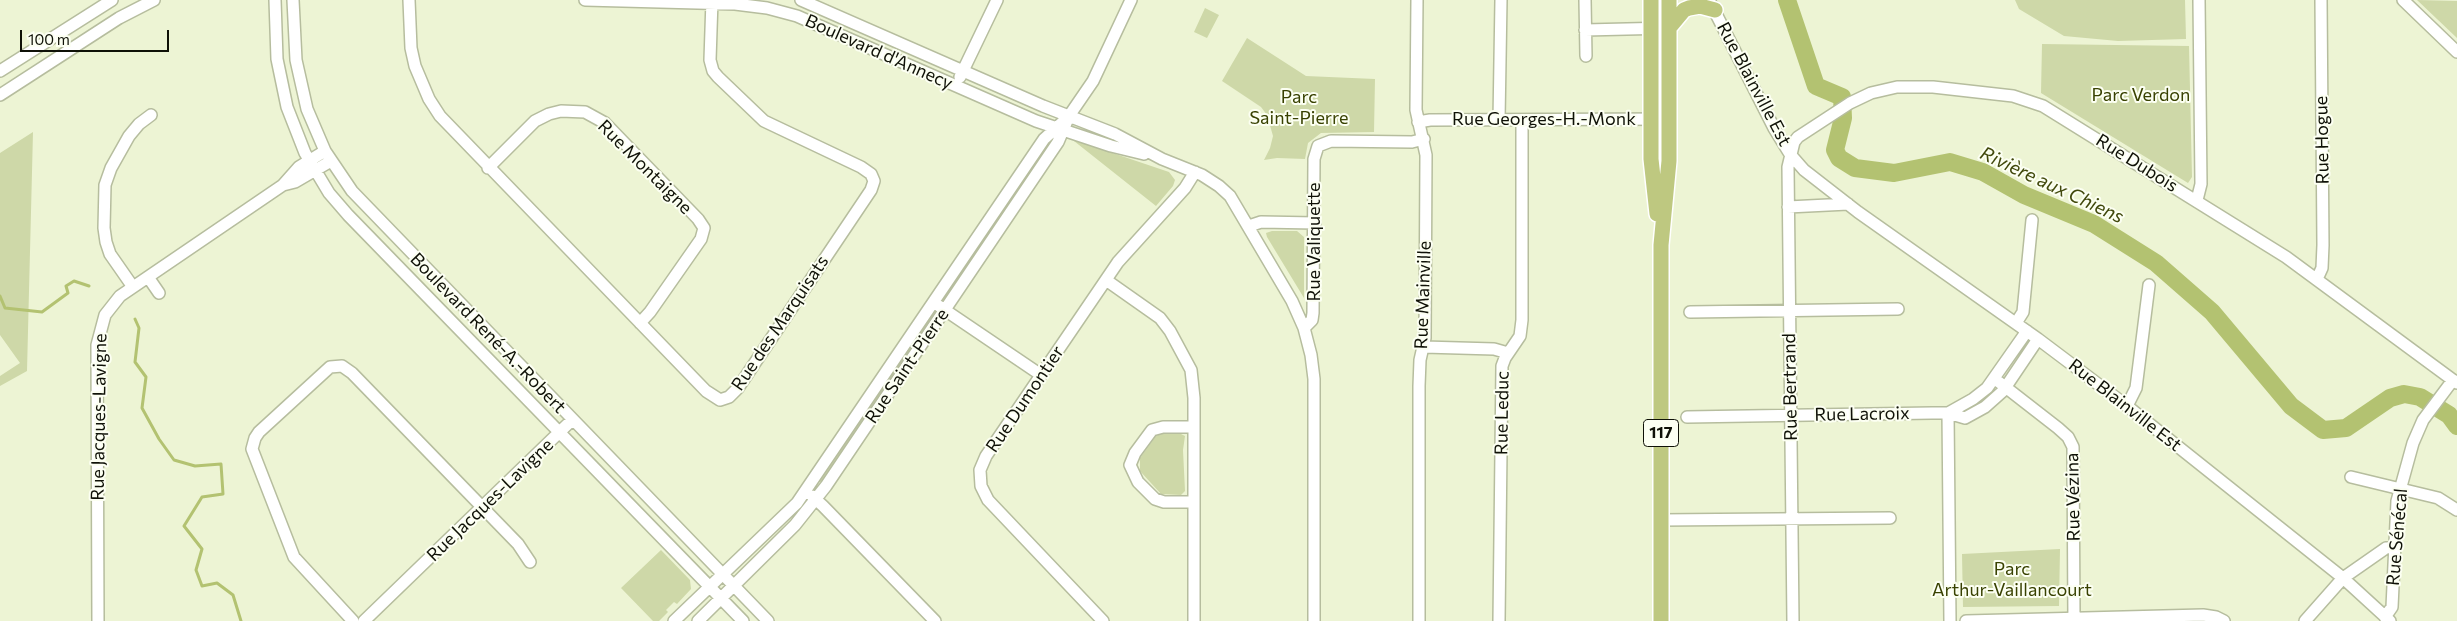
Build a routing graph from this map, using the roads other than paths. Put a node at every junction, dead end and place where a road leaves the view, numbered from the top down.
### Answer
1 (112, 0) edge
2 (154, 0) edge
3 (275, 0) edge
4 (293, 0) edge
5 (409, 0) edge
6 (585, 0) edge
7 (801, 0) edge
8 (997, 0) edge
9 (1131, 0) edge
10 (1417, 0) edge
11 (1501, 0) edge
12 (1585, 0) edge
13 (1651, 0) edge
14 (1669, 0) edge
15 (2199, 0) edge
16 (2321, 0) edge
17 (2403, 0) edge
18 (712, 2) edge
19 (1712, 5) edge
20 (797, 16) junction
21 (1669, 28) junction
22 (1651, 29) junction
23 (1585, 30) junction
24 (2457, 52) edge
25 (1586, 56) dead end
26 (0, 71) edge
27 (963, 71) junction
28 (956, 86) junction
29 (0, 94) edge
30 (151, 115) dead end
31 (1069, 116) junction
32 (1651, 119) junction
33 (1670, 119) junction
34 (1499, 120) junction
35 (1522, 120) junction
36 (1418, 122) junction
37 (1060, 129) junction
38 (1424, 140) junction
39 (1790, 154) junction
40 (328, 156) junction
41 (1162, 159) junction
42 (309, 160) junction
43 (488, 168) junction
44 (315, 171) junction
45 (1195, 172) junction
46 (283, 185) junction
47 (2196, 200) junction
48 (1848, 204) junction
49 (1788, 207) junction
50 (2032, 220) dead end
51 (1315, 224) junction
52 (1249, 226) junction
53 (1661, 245) junction
54 (148, 277) junction
55 (2317, 279) junction
56 (1106, 280) junction
57 (2149, 285) dead end
58 (133, 287) junction
59 (159, 293) dead end
60 (933, 302) junction
61 (1898, 309) dead end
62 (945, 310) junction
63 (1789, 311) junction
64 (1690, 312) dead end
65 (640, 323) junction
66 (2016, 323) junction
67 (1304, 328) junction
68 (2027, 331) junction
69 (2038, 339) junction
70 (1424, 347) junction
71 (1508, 353) junction
72 (1041, 375) junction
73 (1994, 379) junction
74 (2455, 382) edge
75 (2006, 387) junction
76 (2127, 406) junction
77 (1948, 413) junction
78 (1790, 415) junction
79 (1687, 417) dead end
80 (572, 420) junction
81 (1194, 427) junction
82 (559, 433) junction
83 (2351, 477) dead end
84 (2400, 490) junction
85 (805, 492) junction
86 (816, 500) junction
87 (1194, 502) junction
88 (483, 507) junction
89 (2457, 510) edge
90 (1890, 518) dead end
91 (1661, 520) junction
92 (1791, 520) junction
93 (2395, 547) junction
94 (530, 562) dead end
95 (724, 575) junction
96 (2344, 578) junction
97 (733, 586) junction
98 (710, 587) junction
99 (721, 599) junction
100 (2170, 618) edge
101 (2074, 619) edge
102 (2388, 619) edge
103 (98, 621) edge
104 (353, 621) edge
105 (364, 621) edge
106 (674, 621) edge
107 (698, 621) edge
108 (743, 621) edge
109 (768, 621) edge
110 (935, 621) edge
111 (1103, 621) edge
112 (1194, 621) edge
113 (1314, 621) edge
114 (1418, 621) edge
115 (1499, 621) edge
116 (1661, 621) edge
117 (1793, 621) edge
118 (1950, 621) edge
119 (1966, 621) edge
120 (2224, 621) edge
121 (2304, 621) edge

1 - 26 street
2 - 29 street
3 - 42 street, Boulevard René-A.-Robert
4 - 40 street, Boulevard René-A.-Robert
5 - 43 street, Rue des Marquisats
6 - 18 street, Boulevard d'Annecy
7 - 20 street
7 - 27 street, Boulevard d'Annecy
8 - 27 street
9 - 31 street, Rue Saint-Pierre
10 - 36 street, Rue Mainville
11 - 34 street
12 - 23 street
13 - 22 main road, 117
14 - 21 main road, 117
15 - 47 street
16 - 55 street, Rue Hogue
17 - 24 street
18 - 20 street, Boulevard d'Annecy
18 - 65 street, Rue des Marquisats
19 - 21 main road
19 - 39 street, Rue Blainville Est
20 - 28 street, Boulevard d'Annecy
21 - 22 street
21 - 33 main road, 117
22 - 23 street
22 - 32 main road, 117
23 - 25 street
27 - 28 street
27 - 31 street, Boulevard d'Annecy
28 - 37 street, Boulevard d'Annecy
30 - 58 street
31 - 37 street, Rue Saint-Pierre
31 - 41 street, Boulevard d'Annecy
32 - 33 street, Rue Georges-H.-Monk
32 - 35 street, Rue Georges-H.-Monk
32 - 53 main road, 117
33 - 53 main road, 117
34 - 35 street, Rue Georges-H.-Monk
34 - 36 street, Rue Georges-H.-Monk
35 - 71 street, Rue Leduc
36 - 38 street, Rue Mainville
37 - 41 street, Boulevard d'Annecy
37 - 60 street, Rue Saint-Pierre
37 - 62 street, Rue Saint-Pierre
38 - 51 street, Rue Valiquette
38 - 70 street, Rue Mainville
39 - 47 street, Rue Dubois
39 - 48 street, Rue Blainville Est
39 - 49 street, Rue Bertrand
40 - 42 street, Rue Jacques-Lavigne
40 - 44 street, Rue Jacques-Lavigne
40 - 80 street, Boulevard René-A.-Robert
41 - 45 street, Boulevard d'Annecy
42 - 44 street, Boulevard René-A.-Robert
42 - 46 street, Rue Jacques-Lavigne
43 - 65 street, Rue des Marquisats
43 - 65 street, Rue Montaigne
44 - 46 street, Rue Jacques-Lavigne
44 - 82 street, Boulevard René-A.-Robert
45 - 52 street, Boulevard d'Annecy
45 - 56 street, Rue Dumontier
46 - 54 street, Rue Jacques-Lavigne
47 - 55 street, Rue Dubois
48 - 49 street
48 - 66 street, Rue Blainville Est
49 - 63 street, Rue Bertrand
50 - 66 street
51 - 52 street
51 - 67 street, Rue Valiquette
52 - 67 street, Boulevard d'Annecy
53 - 91 main road, 117
54 - 58 street, Rue Jacques-Lavigne
54 - 59 street
55 - 74 street, Rue Dubois
56 - 72 street, Rue Dumontier
56 - 81 street
57 - 76 street
58 - 103 street, Rue Jacques-Lavigne
60 - 62 street
60 - 85 street, Rue Saint-Pierre
61 - 63 street
62 - 72 street
62 - 86 street, Rue Saint-Pierre
63 - 64 street
63 - 78 street, Rue Bertrand
66 - 68 street, Rue Blainville Est
67 - 113 street, Rue Valiquette
68 - 69 street, Rue Blainville Est
68 - 73 street, Rue Lacroix
69 - 75 street, Rue Lacroix
69 - 76 street, Rue Blainville Est
70 - 71 street
70 - 114 street, Rue Mainville
71 - 115 street, Rue Leduc
72 - 111 street, Rue Dumontier
73 - 75 street, Rue Vézina
73 - 77 street, Rue Lacroix
74 - 84 street, Rue Sénécal
75 - 77 street, Rue Lacroix
75 - 101 street, Rue Vézina
76 - 96 street, Rue Blainville Est
77 - 78 street, Rue Lacroix
77 - 118 street
78 - 79 street, Rue Lacroix
78 - 92 street, Rue Bertrand
80 - 82 street, Rue Jacques-Lavigne
80 - 95 street, Boulevard René-A.-Robert
81 - 87 street
81 - 87 street
82 - 88 street, Rue Jacques-Lavigne
82 - 98 street, Boulevard René-A.-Robert
83 - 84 street
84 - 89 street
84 - 93 street, Rue Sénécal
85 - 86 street
85 - 95 street, Rue Saint-Pierre
86 - 97 street, Rue Saint-Pierre
86 - 110 street
87 - 112 street
88 - 94 street
88 - 104 street
88 - 105 street, Rue Jacques-Lavigne
90 - 92 street
91 - 92 street
91 - 116 main road, 117
92 - 117 street, Rue Bertrand
93 - 96 street
93 - 102 street, Rue Sénécal
95 - 97 street, Boulevard René-A.-Robert
95 - 98 street, Rue Saint-Pierre
96 - 102 street, Rue Blainville Est
96 - 121 street
97 - 99 street, Rue Saint-Pierre
97 - 109 street, Boulevard René-A.-Robert
98 - 99 street, Boulevard René-A.-Robert
98 - 106 street, Rue Saint-Pierre
99 - 107 street, Rue Saint-Pierre
99 - 108 street, Boulevard René-A.-Robert
100 - 101 street
100 - 120 street
101 - 119 street

